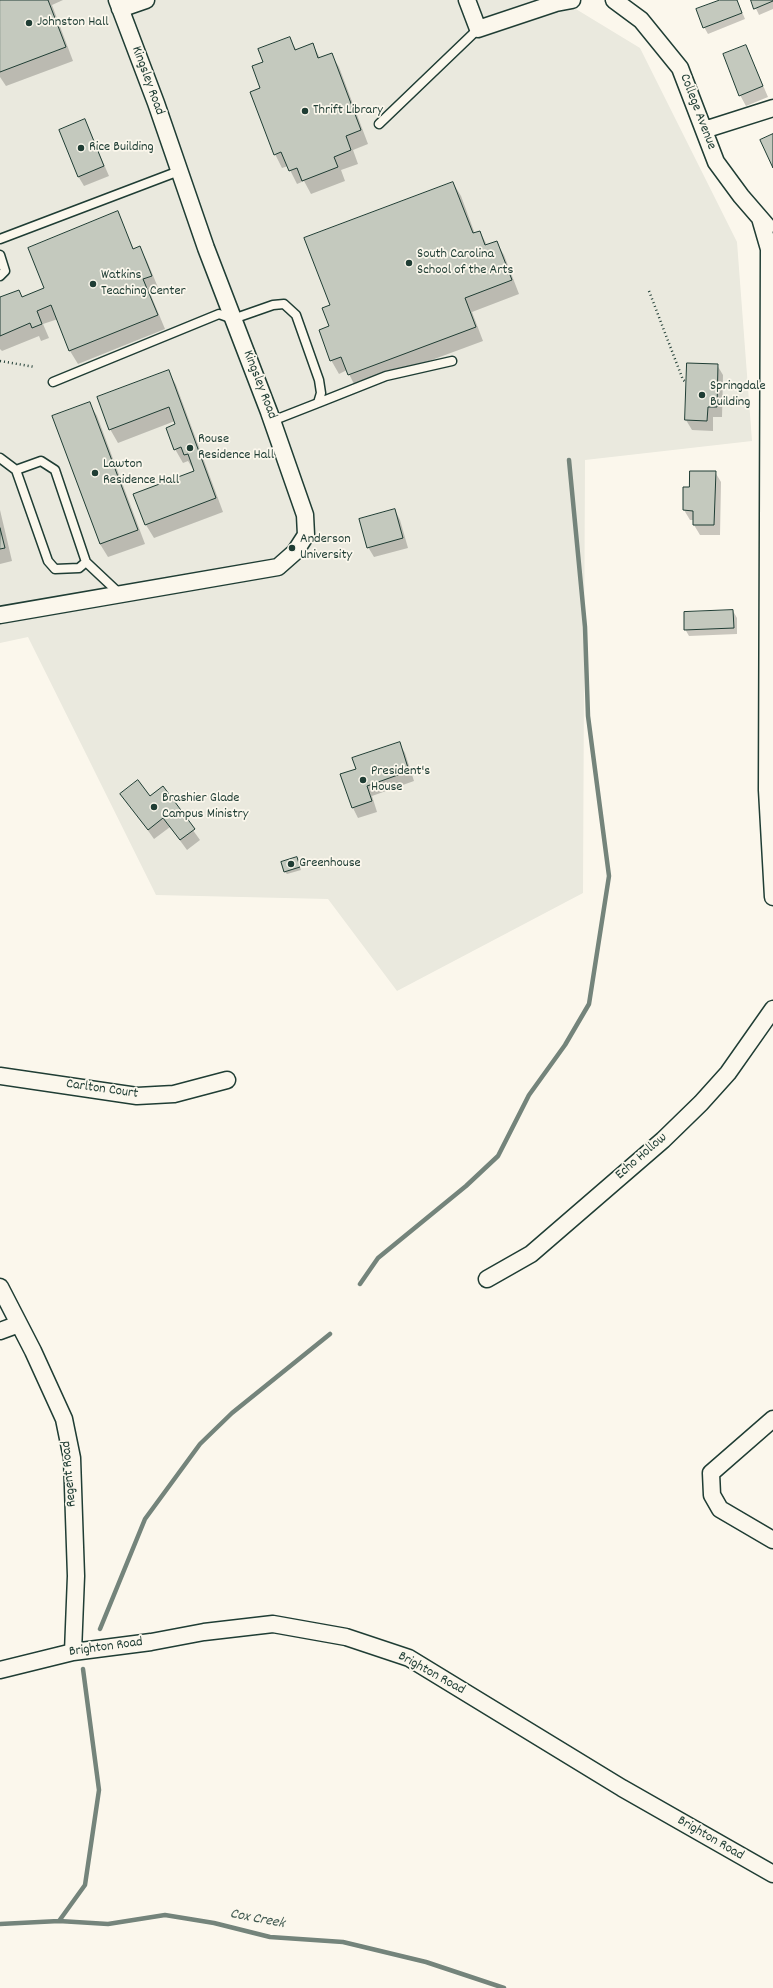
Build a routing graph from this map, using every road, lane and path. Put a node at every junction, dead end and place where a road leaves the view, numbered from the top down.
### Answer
1 (146, 0) edge
2 (467, 0) edge
3 (572, 0) edge
4 (614, 0) edge
5 (119, 5) edge
6 (478, 29) junction
7 (773, 108) edge
8 (379, 124) dead end
9 (704, 130) junction
10 (180, 171) junction
11 (760, 218) junction
12 (773, 229) edge
13 (0, 239) edge
14 (0, 255) edge
15 (0, 276) edge
16 (650, 291) dead end
17 (233, 319) junction
18 (0, 361) edge
19 (452, 361) dead end
20 (36, 367) dead end
21 (53, 382) dead end
22 (686, 382) dead end
23 (318, 403) junction
24 (272, 421) junction
25 (0, 458) edge
26 (16, 470) junction
27 (86, 562) junction
28 (770, 586) edge
29 (120, 594) junction
30 (0, 615) edge
31 (773, 897) edge
32 (773, 1009) edge
33 (0, 1076) edge
34 (227, 1080) dead end
35 (487, 1280) dead end
36 (0, 1287) edge
37 (19, 1324) junction
38 (0, 1331) edge
39 (773, 1419) edge
40 (773, 1540) edge
41 (73, 1652) junction
42 (0, 1670) edge
43 (773, 1874) edge

1 - 5 street
2 - 6 street
3 - 6 street
4 - 9 street, College Avenue
5 - 10 street, Kingsley Road
6 - 8 lane
7 - 9 street
9 - 11 street, College Avenue
10 - 13 lane
10 - 17 street, Kingsley Road
11 - 12 street, College Avenue
11 - 28 street
14 - 15 lane
16 - 22 path
17 - 21 lane
17 - 23 lane
17 - 24 street, Kingsley Road
18 - 20 path
19 - 23 lane
23 - 24 lane
24 - 29 street, Kingsley Road
25 - 26 lane
26 - 27 lane
26 - 27 lane
27 - 29 lane
28 - 31 street
29 - 30 street, Kingsley Road
32 - 35 street, Echo Hollow
33 - 34 street, Carlton Court
36 - 37 street, Regent Road
37 - 38 street
37 - 41 street, Regent Road
39 - 40 street
41 - 42 street, Brighton Road
41 - 43 street, Brighton Road

